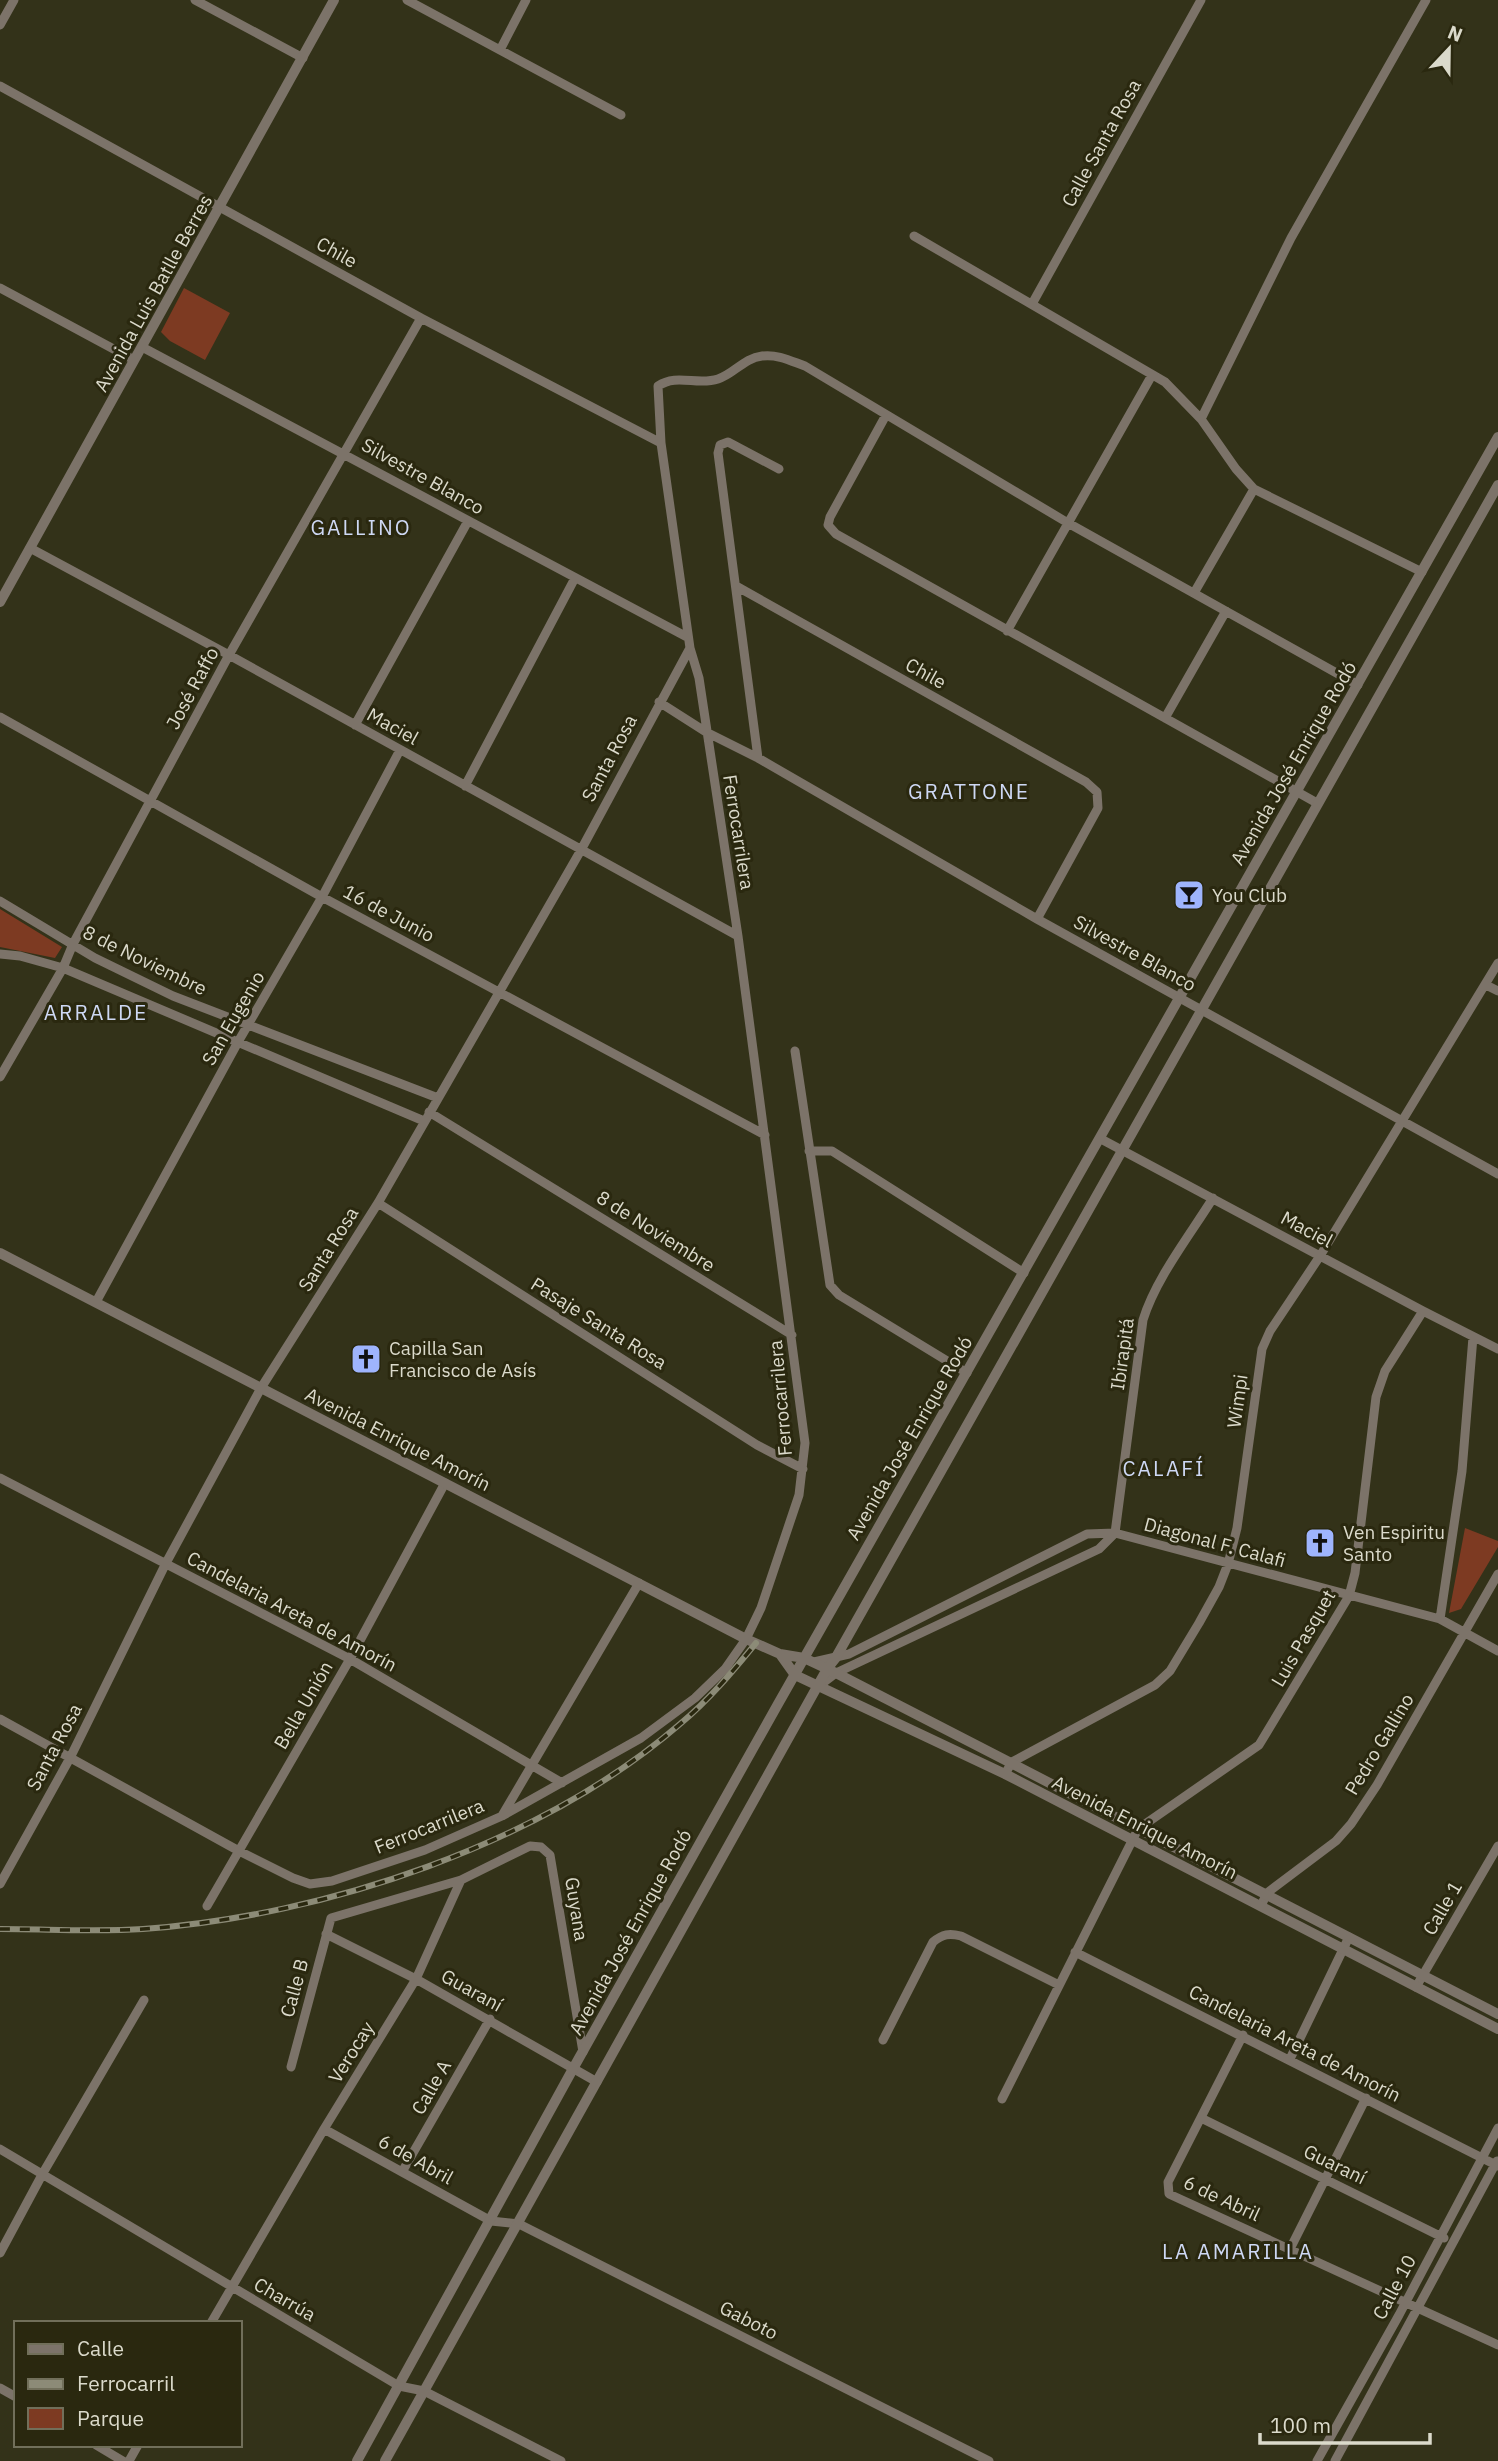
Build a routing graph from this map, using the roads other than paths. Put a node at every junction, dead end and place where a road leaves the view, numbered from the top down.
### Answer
1 (14, 0) edge
2 (195, 0) edge
3 (334, 0) edge
4 (407, 0) edge
5 (526, 0) edge
6 (1201, 0) edge
7 (1426, 0) edge
8 (0, 26) edge
9 (500, 50) junction
10 (303, 58) junction
11 (0, 86) edge
12 (621, 115) dead end
13 (221, 207) junction
14 (914, 236) dead end
15 (0, 288) edge
16 (1032, 304) junction
17 (421, 318) junction
18 (142, 347) junction
19 (134, 360) junction
20 (1152, 375) junction
21 (886, 415) junction
22 (1201, 419) junction
23 (1497, 440) edge
24 (661, 443) junction
25 (344, 453) junction
26 (779, 469) dead end
27 (1498, 485) edge
28 (1254, 489) junction
29 (468, 521) junction
30 (1068, 523) junction
31 (30, 548) junction
32 (1422, 572) junction
33 (575, 578) junction
34 (736, 586) junction
35 (1194, 593) junction
36 (0, 601) edge
37 (1226, 611) junction
38 (1398, 615) junction
39 (1419, 624) junction
40 (1007, 631) junction
41 (687, 637) junction
42 (690, 648) junction
43 (229, 655) junction
44 (1358, 685) junction
45 (659, 702) junction
46 (0, 717) edge
47 (1165, 718) junction
48 (355, 725) junction
49 (706, 732) junction
50 (400, 750) junction
51 (758, 758) junction
52 (465, 786) junction
53 (1297, 791) junction
54 (152, 801) junction
55 (1317, 803) junction
56 (581, 850) junction
57 (322, 897) junction
58 (0, 901) edge
59 (1037, 919) junction
60 (738, 936) junction
61 (73, 944) junction
62 (0, 954) edge
63 (1498, 963) edge
64 (63, 968) junction
65 (1486, 985) junction
66 (1498, 991) edge
67 (499, 993) junction
68 (1180, 998) junction
69 (1202, 1009) junction
70 (248, 1026) junction
71 (238, 1042) junction
72 (795, 1051) dead end
73 (0, 1077) edge
74 (438, 1098) junction
75 (427, 1117) junction
76 (1402, 1121) junction
77 (765, 1135) junction
78 (1101, 1139) junction
79 (1122, 1150) junction
80 (809, 1151) junction
81 (1497, 1173) edge
82 (1213, 1198) junction
83 (377, 1203) junction
84 (0, 1253) edge
85 (1320, 1256) junction
86 (1024, 1273) junction
87 (96, 1302) junction
88 (1423, 1311) junction
89 (792, 1335) junction
90 (1473, 1337) junction
91 (1498, 1349) edge
92 (967, 1373) junction
93 (261, 1388) junction
94 (803, 1469) junction
95 (0, 1478) edge
96 (445, 1483) junction
97 (1115, 1533) junction
98 (166, 1563) junction
99 (1228, 1563) junction
100 (1498, 1574) edge
101 (639, 1583) junction
102 (1349, 1596) junction
103 (1440, 1619) junction
104 (1466, 1632) junction
105 (746, 1639) junction
106 (1498, 1651) edge
107 (780, 1654) junction
108 (350, 1659) junction
109 (835, 1659) junction
110 (809, 1660) junction
111 (832, 1671) junction
112 (795, 1675) junction
113 (819, 1686) junction
114 (0, 1720) edge
115 (70, 1758) junction
116 (1012, 1762) junction
117 (531, 1766) junction
118 (1005, 1774) junction
119 (562, 1783) junction
120 (502, 1816) junction
121 (1138, 1829) junction
122 (1131, 1840) junction
123 (1498, 1846) edge
124 (239, 1851) junction
125 (461, 1880) junction
126 (0, 1884) edge
127 (1268, 1894) junction
128 (207, 1906) dead end
129 (1261, 1906) junction
130 (326, 1934) junction
131 (1349, 1937) junction
132 (1343, 1948) junction
133 (1075, 1952) junction
134 (1423, 1975) junction
135 (416, 1979) junction
136 (1059, 1985) junction
137 (1416, 1987) junction
138 (144, 2000) dead end
139 (1498, 2014) edge
140 (489, 2019) junction
141 (1498, 2029) edge
142 (1243, 2035) junction
143 (883, 2040) dead end
144 (583, 2052) junction
145 (1290, 2059) junction
146 (291, 2067) dead end
147 (574, 2067) junction
148 (597, 2082) junction
149 (1366, 2098) junction
150 (1002, 2099) dead end
151 (1200, 2118) junction
152 (1498, 2128) edge
153 (324, 2129) junction
154 (0, 2149) edge
155 (1482, 2158) junction
156 (1497, 2163) edge
157 (402, 2172) junction
158 (43, 2174) junction
159 (1325, 2178) junction
160 (491, 2221) junction
161 (519, 2224) junction
162 (1441, 2236) junction
163 (1454, 2243) junction
164 (1290, 2249) junction
165 (0, 2253) edge
166 (232, 2288) junction
167 (1406, 2302) junction
168 (1419, 2308) junction
169 (212, 2321) edge
170 (1498, 2345) edge
171 (399, 2386) junction
172 (424, 2391) junction
173 (99, 2447) edge
174 (123, 2461) edge
175 (357, 2461) edge
176 (385, 2461) edge
177 (561, 2461) edge
178 (989, 2461) edge
179 (1317, 2461) edge
180 (1335, 2461) edge

1 - 8 street
2 - 10 street
3 - 10 street, Avenida Luis Batlle Berres
4 - 9 street
5 - 9 street
6 - 16 street, Calle Santa Rosa
7 - 22 street
9 - 12 street
10 - 13 street, Avenida Luis Batlle Berres
11 - 13 street, Chile
13 - 17 street, Chile
13 - 18 street, Avenida Luis Batlle Berres
14 - 16 street
15 - 19 street
16 - 20 street
17 - 24 street, Chile
17 - 25 street, José Raffo
18 - 19 street, Avenida Luis Batlle Berres
18 - 25 street, Silvestre Blanco
19 - 31 street, Avenida Luis Batlle Berres
20 - 22 street
20 - 30 street
21 - 24 street
21 - 30 street
21 - 40 street
22 - 28 street
23 - 32 street, Avenida José Enrique Rodó
24 - 41 street
25 - 29 street, Silvestre Blanco
25 - 43 street, José Raffo
26 - 34 street
27 - 39 street
28 - 32 street
28 - 35 street
29 - 33 street, Silvestre Blanco
29 - 48 street
30 - 35 street
30 - 40 street
31 - 36 street, Avenida Luis Batlle Berres
31 - 43 street, Maciel
32 - 38 street, Avenida José Enrique Rodó
33 - 41 street, Silvestre Blanco
33 - 52 street
34 - 51 street
34 - 59 street, Chile
35 - 37 street
37 - 44 street
37 - 47 street
38 - 39 street
38 - 44 street, Avenida José Enrique Rodó
39 - 55 street
40 - 47 street
41 - 42 street
42 - 45 street, Santa Rosa
42 - 49 street, Ferrocarrilera
43 - 48 street, Maciel
43 - 54 street, José Raffo
44 - 53 street, Avenida José Enrique Rodó
45 - 49 street, Silvestre Blanco
45 - 56 street, Santa Rosa
46 - 54 street, 16 de Junio
47 - 53 street
48 - 50 street, Maciel
49 - 51 street, Silvestre Blanco
49 - 60 street, Ferrocarrilera
50 - 52 street, Maciel
50 - 57 street, San Eugenio
51 - 59 street, Silvestre Blanco
52 - 56 street, Maciel
53 - 55 street
53 - 68 street, Avenida José Enrique Rodó
54 - 57 street, 16 de Junio
54 - 61 street, José Raffo
55 - 69 street
56 - 60 street, Maciel
56 - 67 street, Santa Rosa
57 - 67 street, 16 de Junio
57 - 70 street, San Eugenio
58 - 61 street, 8 de Noviembre
59 - 68 street, Silvestre Blanco
60 - 77 street, Ferrocarrilera
61 - 64 street, José Raffo
61 - 70 street, 8 de Noviembre
62 - 64 street, 8 de Noviembre
63 - 65 street, Wimpi
64 - 71 street, 8 de Noviembre
64 - 73 street, José Raffo
65 - 66 street
65 - 76 street, Wimpi
67 - 74 street, Santa Rosa
67 - 77 street, 16 de Junio
68 - 69 street, Silvestre Blanco
68 - 78 street, Avenida José Enrique Rodó
69 - 76 street, Silvestre Blanco
69 - 79 street
70 - 71 street, San Eugenio
70 - 74 street, 8 de Noviembre
71 - 75 street, 8 de Noviembre
71 - 87 street, San Eugenio
72 - 80 street
74 - 75 street, Santa Rosa
75 - 83 street, Santa Rosa
75 - 89 street, 8 de Noviembre
76 - 81 street, Silvestre Blanco
76 - 85 street, Wimpi
77 - 89 street, Ferrocarrilera
78 - 79 street, Maciel
78 - 86 street, Avenida José Enrique Rodó
79 - 82 street, Maciel
79 - 109 street
80 - 86 street
80 - 92 street
82 - 85 street, Maciel
82 - 97 street, Ibirapitá
83 - 93 street, Santa Rosa
83 - 94 street, Pasaje Santa Rosa
84 - 87 street, Avenida Enrique Amorín
85 - 88 street, Maciel
85 - 99 street, Wimpi
86 - 92 street, Avenida José Enrique Rodó
87 - 93 street, Avenida Enrique Amorín
88 - 90 street, Maciel
88 - 102 street, Luis Pasquet
89 - 94 street, Ferrocarrilera
90 - 91 street, Maciel
90 - 103 street
92 - 110 street, Avenida José Enrique Rodó
93 - 96 street, Avenida Enrique Amorín
93 - 98 street, Santa Rosa
94 - 105 street, Ferrocarrilera
95 - 98 street, Candelaria Areta de Amorín
96 - 101 street, Avenida Enrique Amorín
96 - 108 street, Bella Unión
97 - 99 street, Diagonal F. Calafi
97 - 109 street, Diagonal F. Calafi
97 - 111 street, Diagonal F. Calafi
98 - 108 street, Candelaria Areta de Amorín
98 - 115 street, Santa Rosa
99 - 102 street, Diagonal F. Calafi
99 - 116 street, Wimpi
100 - 104 street, Pedro Gallino
101 - 105 street, Avenida Enrique Amorín
101 - 117 street
102 - 103 street, Diagonal F. Calafi
102 - 121 street, Luis Pasquet
103 - 104 street, Diagonal F. Calafi
104 - 106 street, Diagonal F. Calafi
104 - 127 street, Pedro Gallino
105 - 107 street, Avenida Enrique Amorín
105 - 119 street, Ferrocarrilera
107 - 110 street, Avenida Enrique Amorín
107 - 112 street, Avenida Enrique Amorín
108 - 117 street, Candelaria Areta de Amorín
108 - 124 street, Bella Unión
109 - 110 street, Diagonal F. Calafi
109 - 111 street
110 - 111 street, Avenida Enrique Amorín
110 - 112 street, Avenida José Enrique Rodó
111 - 113 street
111 - 116 street, Avenida Enrique Amorín
112 - 113 street, Avenida Enrique Amorín
112 - 144 street, Avenida José Enrique Rodó
113 - 118 street, Avenida Enrique Amorín
113 - 148 street
114 - 115 street
115 - 124 street
115 - 126 street, Santa Rosa
116 - 118 street
116 - 121 street, Avenida Enrique Amorín
117 - 119 street, Candelaria Areta de Amorín
117 - 120 street
118 - 122 street, Avenida Enrique Amorín
119 - 120 street, Ferrocarrilera
120 - 124 street, Ferrocarrilera
121 - 122 street, Luis Pasquet
121 - 127 street, Avenida Enrique Amorín
122 - 129 street, Avenida Enrique Amorín
122 - 133 street, Luis Pasquet
123 - 134 street, Calle 1
124 - 128 street, Bella Unión
125 - 130 street, Calle B
125 - 135 street, Verocay
125 - 144 street, Guyana
127 - 129 street, Pedro Gallino
127 - 131 street, Avenida Enrique Amorín
129 - 132 street, Avenida Enrique Amorín
130 - 135 street, Guaraní
130 - 146 street, Calle B
131 - 132 street
131 - 134 street, Avenida Enrique Amorín
132 - 137 street, Avenida Enrique Amorín
132 - 145 street
133 - 136 street, Luis Pasquet
133 - 142 street, Candelaria Areta de Amorín
134 - 137 street, Calle 1
134 - 139 street, Avenida Enrique Amorín
135 - 140 street, Guaraní
135 - 153 street, Verocay
136 - 143 street
136 - 150 street, Luis Pasquet
137 - 141 street, Avenida Enrique Amorín
138 - 158 street
140 - 147 street, Guaraní
140 - 157 street, Calle A
142 - 145 street, Candelaria Areta de Amorín
142 - 151 street
144 - 147 street, Avenida José Enrique Rodó
145 - 149 street, Candelaria Areta de Amorín
147 - 148 street, Guaraní
147 - 160 street, Avenida José Enrique Rodó
148 - 161 street
149 - 155 street, Candelaria Areta de Amorín
149 - 159 street
151 - 159 street, Guaraní
151 - 164 street, 6 de Abril
152 - 155 street, Calle 10
153 - 157 street, 6 de Abril
153 - 166 street, Verocay
154 - 158 street, Charrúa
155 - 156 street, Candelaria Areta de Amorín
155 - 162 street, Calle 10
156 - 163 street, Calle 10
157 - 160 street, 6 de Abril
158 - 165 street
158 - 166 street, Charrúa
159 - 162 street, Guaraní
159 - 164 street
160 - 161 street, Gaboto
160 - 171 street, Avenida José Enrique Rodó
161 - 172 street
161 - 178 street, Gaboto
162 - 163 street, Guaraní
162 - 167 street, Calle 10
163 - 168 street, Calle 10
164 - 167 street, 6 de Abril
166 - 169 street, Verocay
166 - 171 street, Charrúa
167 - 168 street, 6 de Abril
167 - 179 street, Calle 10
168 - 170 street, 6 de Abril
168 - 180 street, Calle 10
171 - 172 street, Charrúa
171 - 175 street, Avenida José Enrique Rodó
172 - 176 street
172 - 177 street, Charrúa
173 - 174 street

